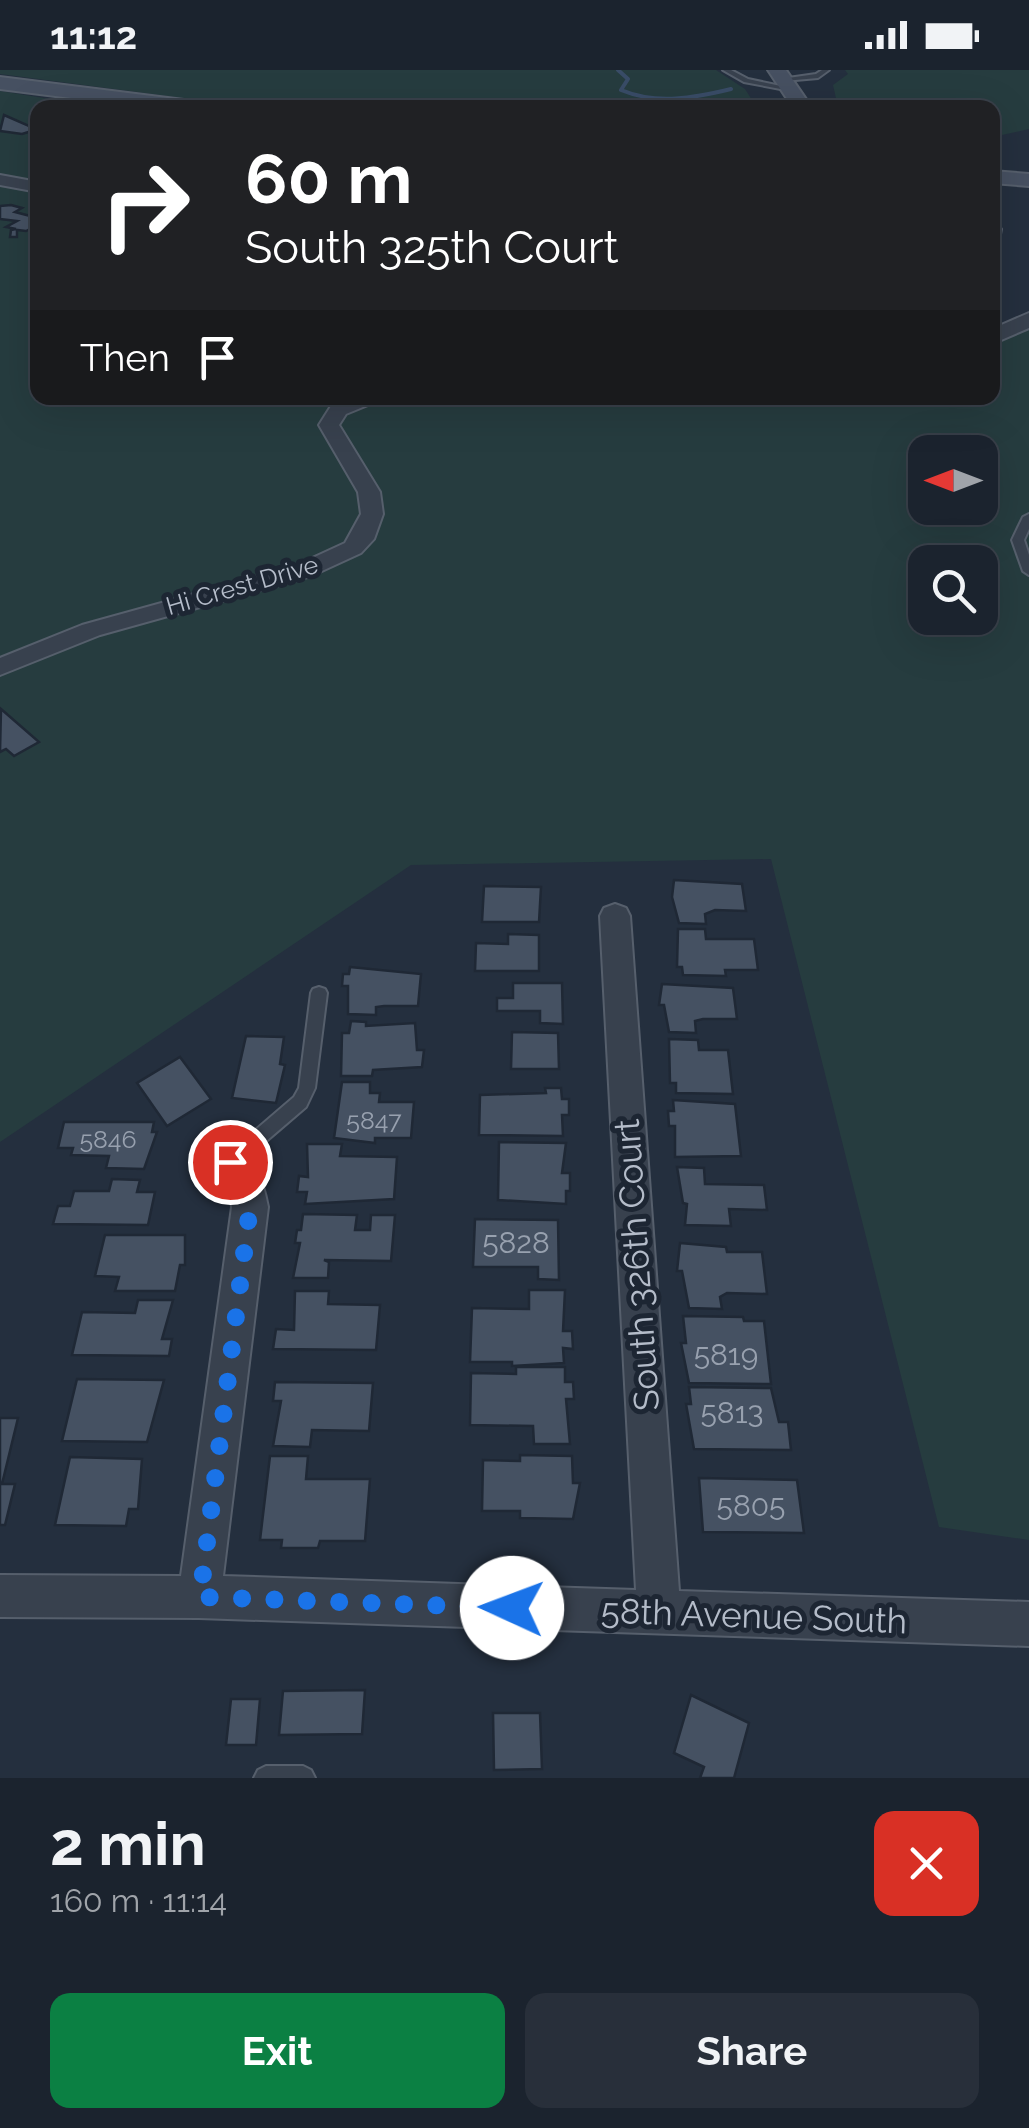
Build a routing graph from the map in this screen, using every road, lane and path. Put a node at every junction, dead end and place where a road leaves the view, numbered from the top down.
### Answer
1 (726, 70) edge
2 (826, 70) edge
3 (784, 79) edge
4 (0, 82) edge
5 (138, 100) edge
6 (1000, 178) edge
7 (0, 180) edge
8 (1029, 180) edge
9 (30, 186) edge
10 (1029, 320) edge
11 (1000, 334) edge
12 (354, 405) edge
13 (1029, 517) edge
14 (1029, 570) edge
15 (0, 667) edge
16 (615, 916) dead end
17 (318, 992) dead end
18 (230, 1162) joint
19 (0, 1596) edge
20 (200, 1597) junction
21 (659, 1615) junction
22 (1029, 1624) edge
23 (266, 1778) edge
24 (303, 1778) edge

1 - 3 lane
2 - 3 lane
4 - 5 main road
6 - 8 main road
7 - 9 street
10 - 11 street
12 - 15 street, Hi Crest Drive
13 - 14 lane
16 - 21 street, South 326th Court
17 - 18 lane
18 - 20 street
19 - 20 street, 58th Avenue South
20 - 21 street, 58th Avenue South
21 - 22 street, 58th Avenue South
23 - 24 lane

